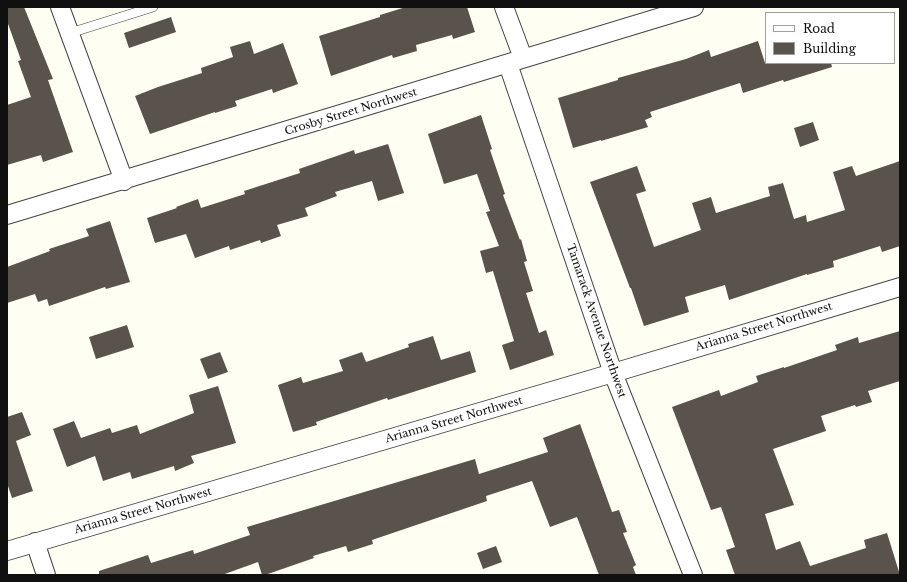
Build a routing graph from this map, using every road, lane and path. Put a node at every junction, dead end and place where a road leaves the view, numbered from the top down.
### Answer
1 (60, 7) edge
2 (153, 7) edge
3 (504, 7) edge
4 (694, 7) edge
5 (70, 33) junction
6 (515, 61) junction
7 (124, 181) junction
8 (7, 215) edge
9 (900, 287) edge
10 (613, 373) junction
11 (35, 542) junction
12 (7, 551) edge
13 (46, 575) edge
14 (693, 575) edge

1 - 5 street
2 - 5 lane
3 - 6 street, Tamarack Avenue Northwest
4 - 6 street, Crosby Street Northwest
5 - 7 street
6 - 7 street, Crosby Street Northwest
6 - 10 street, Tamarack Avenue Northwest
7 - 8 street, Crosby Street Northwest
9 - 10 street, Arianna Street Northwest
10 - 11 street, Arianna Street Northwest
10 - 14 street, Tamarack Avenue Northwest
11 - 12 street, Arianna Street Northwest
11 - 13 street

